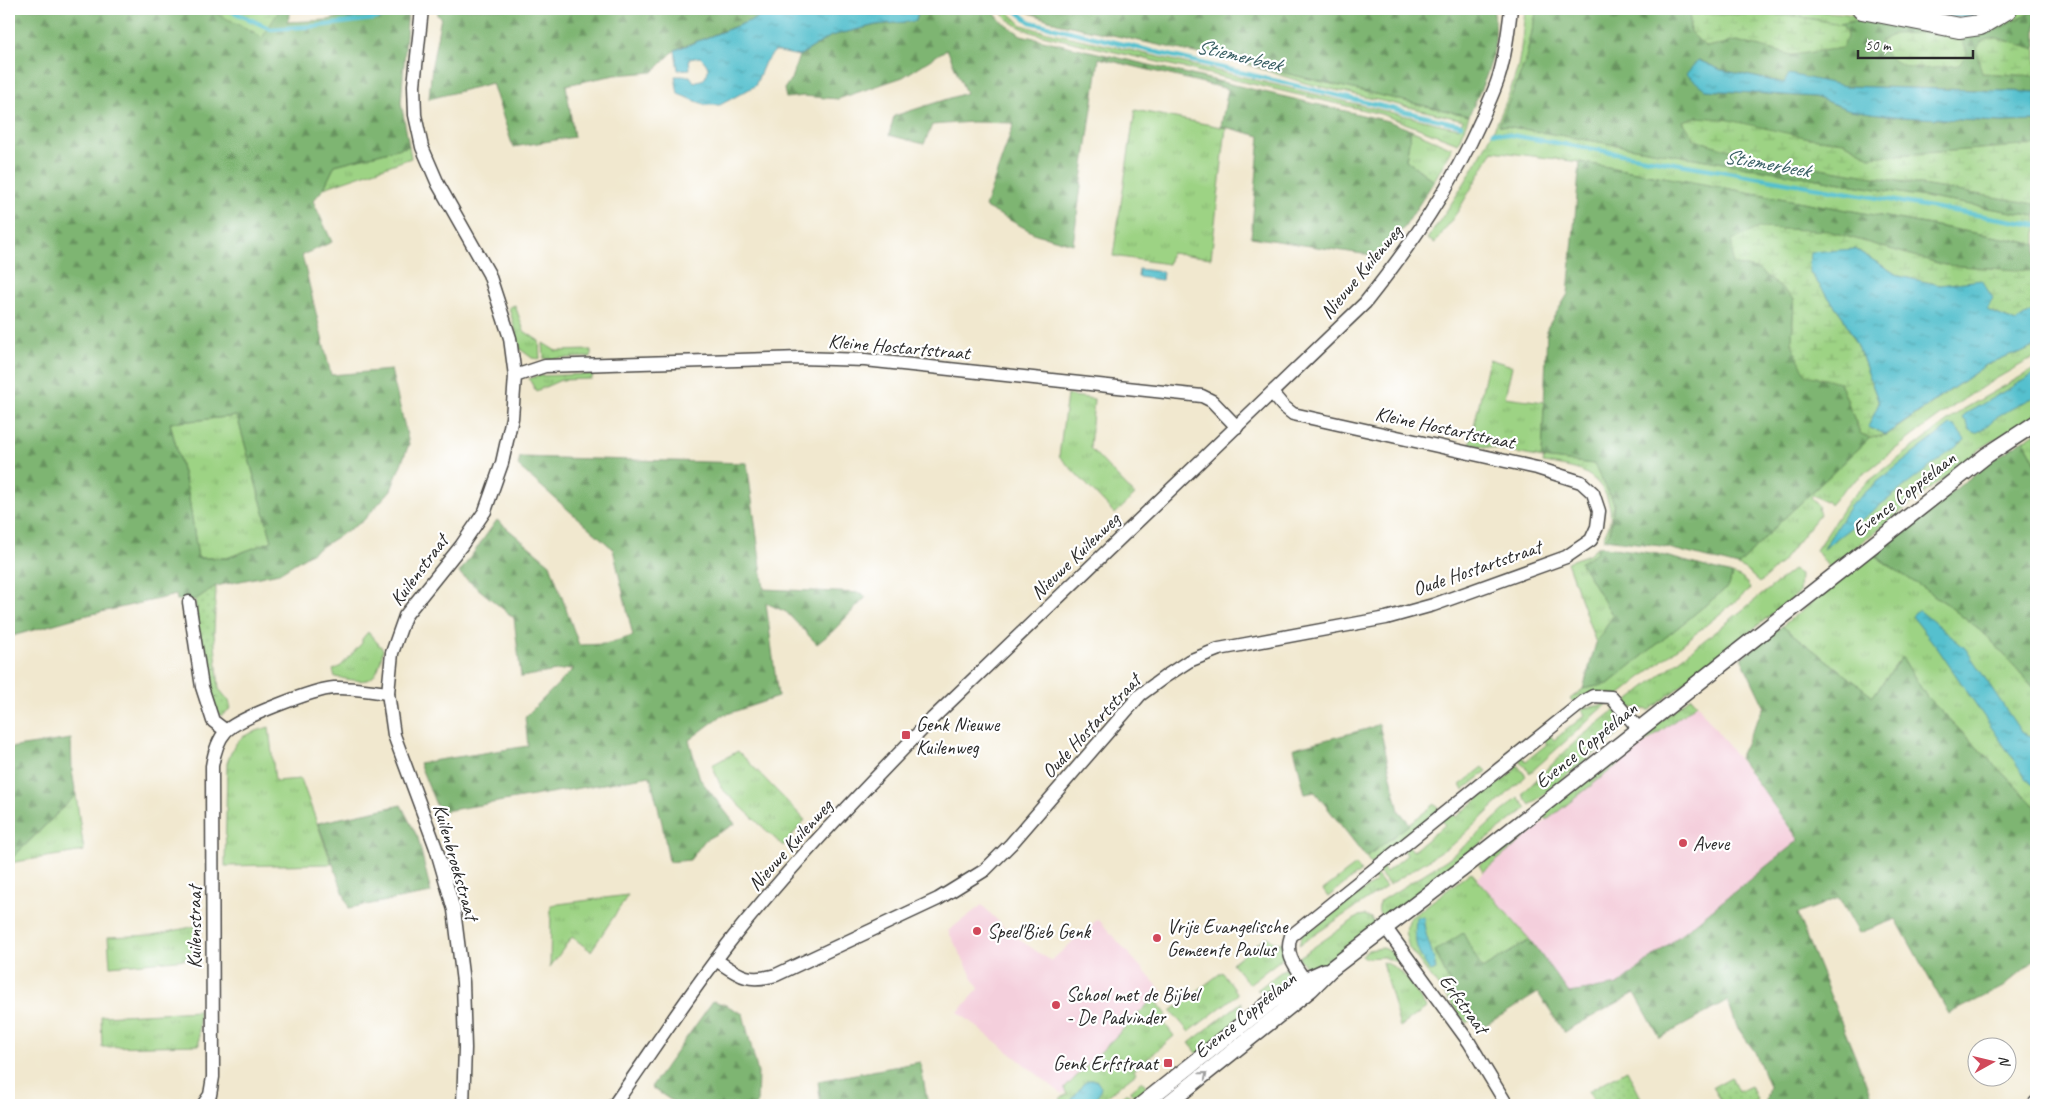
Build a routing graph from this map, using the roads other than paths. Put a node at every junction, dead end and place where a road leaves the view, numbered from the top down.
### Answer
1 (422, 9) edge
2 (1512, 9) edge
3 (1862, 9) edge
4 (2007, 9) edge
5 (514, 357) junction
6 (545, 366) junction
7 (515, 376) junction
8 (1272, 394) junction
9 (2036, 423) edge
10 (1236, 427) junction
11 (1599, 511) joint
12 (189, 602) dead end
13 (388, 694) junction
14 (1638, 728) junction
15 (226, 731) junction
16 (1385, 927) junction
17 (716, 960) junction
18 (1308, 984) junction
19 (2036, 1102) edge
20 (203, 1105) edge
21 (463, 1105) edge
22 (614, 1105) edge
23 (1141, 1105) edge
24 (1166, 1105) edge
25 (1507, 1105) edge
26 (2033, 1105) edge

1 - 5 street, Kuilenstraat
2 - 8 street, Nieuwe Kuilenweg
3 - 4 highway
5 - 6 street, Kleine Hostartstraat
5 - 7 street, Kuilenstraat
6 - 7 street, Kleine Hostartstraat
6 - 10 street, Kleine Hostartstraat
7 - 13 street, Kuilenstraat
8 - 10 street, Nieuwe Kuilenweg
8 - 11 street, Kleine Hostartstraat
9 - 14 street, Evence Coppéelaan
10 - 17 street, Nieuwe Kuilenweg
11 - 17 street, Oude Hostartstraat
12 - 15 street
13 - 15 street
13 - 21 street, Kuilenbroekstraat
14 - 16 street, Evence Coppéelaan
14 - 18 street
15 - 20 street, Kuilenstraat
16 - 18 street, Evence Coppéelaan
16 - 25 street, Erfstraat
17 - 22 street, Nieuwe Kuilenweg
18 - 23 street
24 -> 18 street, Evence Coppéelaan
19 - 26 street

